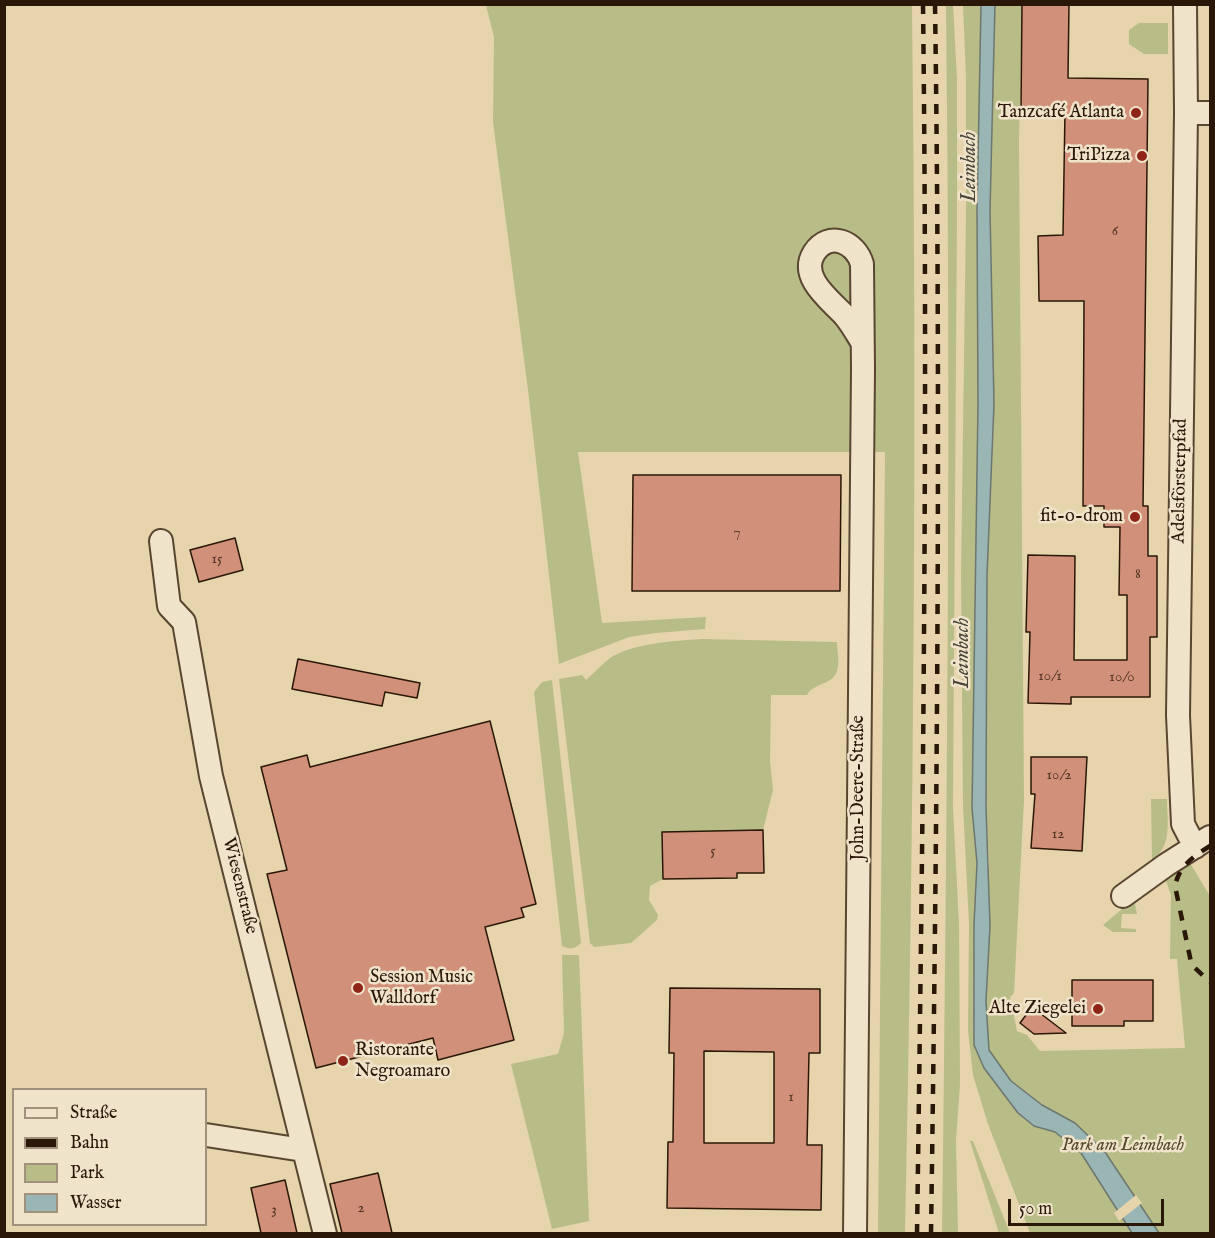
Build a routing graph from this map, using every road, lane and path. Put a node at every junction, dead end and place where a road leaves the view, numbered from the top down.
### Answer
1 (1185, 4) edge
2 (1210, 112) edge
3 (1186, 113) junction
4 (862, 342) dead end
5 (161, 541) dead end
6 (1203, 842) edge
7 (1123, 896) dead end
8 (207, 1135) edge
9 (303, 1150) junction
10 (325, 1233) edge
11 (855, 1233) edge

1 - 3 street, Adelsförsterpfad
2 - 3 street
3 - 6 street, Adelsförsterpfad
4 - 11 street, John-Deere-Straße
5 - 9 street, Wiesenstraße
6 - 7 street, Adelsförsterpfad
8 - 9 street
9 - 10 street, Wiesenstraße

